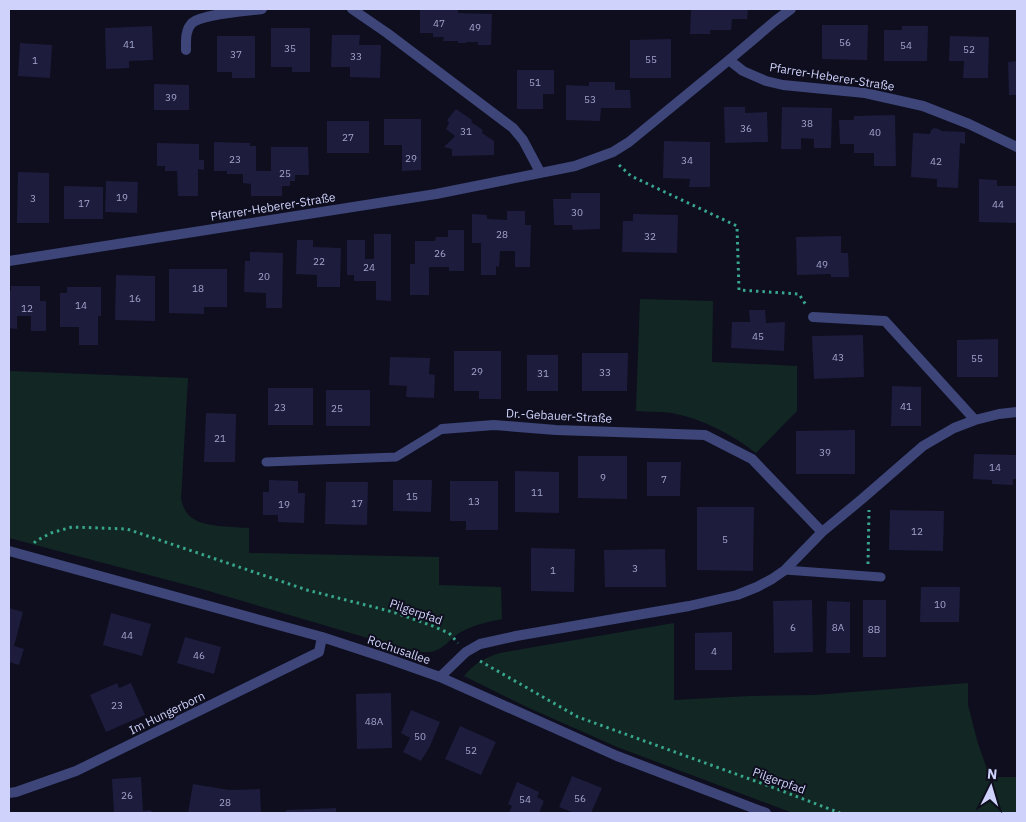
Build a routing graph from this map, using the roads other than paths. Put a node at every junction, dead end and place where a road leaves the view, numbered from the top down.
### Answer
1 (262, 9) edge
2 (352, 9) edge
3 (791, 9) edge
4 (186, 50) dead end
5 (729, 60) junction
6 (1017, 147) edge
7 (540, 172) junction
8 (9, 261) edge
9 (813, 317) road end
10 (1017, 412) edge
11 (975, 420) junction
12 (442, 429) joint
13 (266, 462) dead end
14 (822, 532) junction
15 (9, 551) edge
16 (784, 570) junction
17 (881, 577) dead end
18 (322, 637) junction
19 (440, 677) junction
20 (9, 793) edge
21 (766, 813) edge

1 - 4 street
2 - 7 street
3 - 5 street, Pfarrer-Heberer-Straße
5 - 6 street, Pfarrer-Heberer-Straße
5 - 7 street, Pfarrer-Heberer-Straße
7 - 8 street, Pfarrer-Heberer-Straße
9 - 11 street
10 - 11 street
11 - 14 street
12 - 13 lane, Dr.-Gebauer-Straße
12 - 14 street, Dr.-Gebauer-Straße
14 - 16 street
15 - 18 street, Rochusallee
16 - 17 lane
16 - 19 street
18 - 19 street, Rochusallee
18 - 20 street, Im Hungerborn
19 - 21 street, Rochusallee

